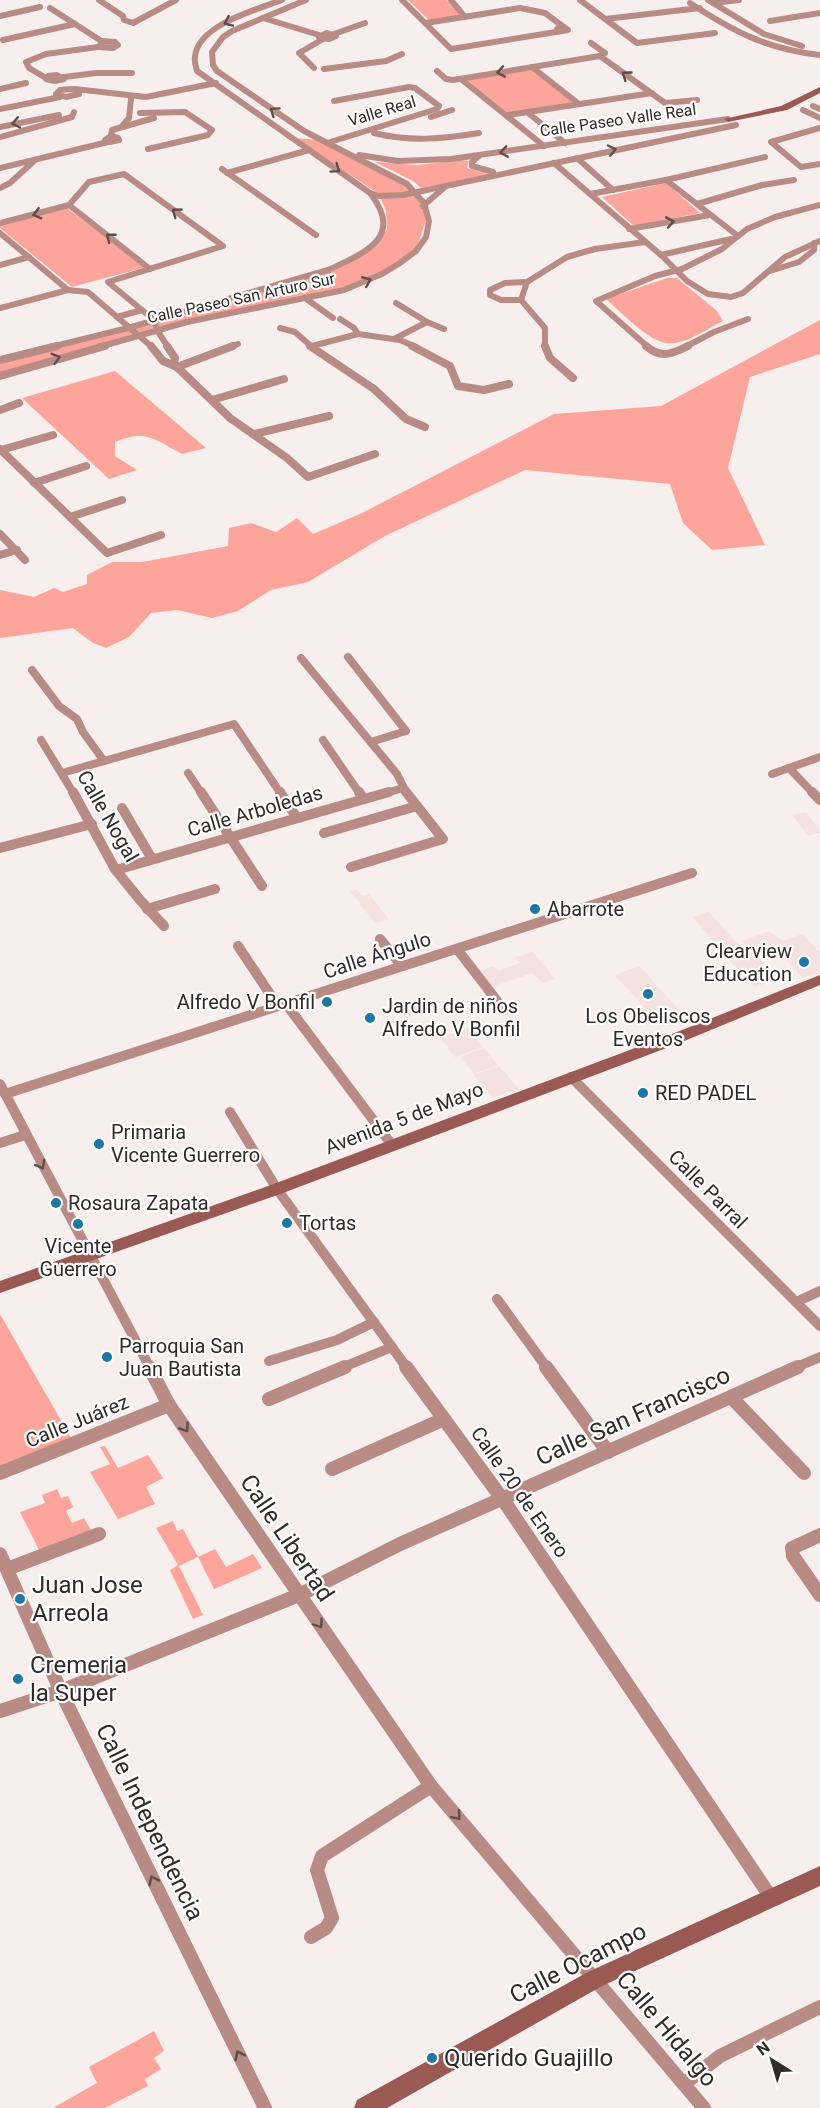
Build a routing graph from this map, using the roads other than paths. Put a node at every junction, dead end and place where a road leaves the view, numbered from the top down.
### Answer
1 (99, 0) edge
2 (176, 0) edge
3 (282, 0) edge
4 (302, 0) edge
5 (402, 0) edge
6 (451, 0) edge
7 (580, 0) edge
8 (587, 0) edge
9 (739, 0) edge
10 (711, 2) edge
11 (700, 10) junction
12 (820, 13) edge
13 (271, 14) junction
14 (0, 16) edge
15 (465, 17) junction
16 (263, 18) junction
17 (608, 21) junction
18 (770, 21) dead end
19 (365, 23) dead end
20 (426, 23) junction
21 (75, 24) junction
22 (746, 24) junction
23 (728, 28) junction
24 (758, 32) junction
25 (715, 33) dead end
26 (740, 35) junction
27 (323, 36) junction
28 (3, 40) dead end
29 (591, 43) dead end
30 (101, 44) junction
31 (820, 49) edge
32 (120, 52) dead end
33 (402, 54) dead end
34 (820, 55) edge
35 (600, 56) junction
36 (37, 57) junction
37 (532, 67) junction
38 (437, 71) dead end
39 (132, 73) dead end
40 (50, 78) junction
41 (62, 79) junction
42 (461, 79) junction
43 (232, 82) junction
44 (26, 83) dead end
45 (215, 85) junction
46 (0, 89) edge
47 (75, 90) junction
48 (820, 90) edge
49 (59, 93) junction
50 (652, 93) junction
51 (69, 97) junction
52 (131, 99) junction
53 (142, 100) junction
54 (697, 100) dead end
55 (334, 101) dead end
56 (579, 104) junction
57 (819, 104) edge
58 (0, 106) edge
59 (129, 109) junction
60 (452, 110) dead end
61 (802, 110) junction
62 (140, 111) junction
63 (74, 112) junction
64 (527, 112) junction
65 (171, 113) junction
66 (508, 115) junction
67 (765, 117) junction
68 (820, 118) edge
69 (735, 122) junction
70 (135, 123) junction
71 (696, 124) junction
72 (123, 125) junction
73 (297, 126) junction
74 (0, 127) edge
75 (820, 128) edge
76 (281, 130) junction
77 (704, 131) junction
78 (374, 133) junction
79 (479, 133) dead end
80 (555, 135) junction
81 (0, 137) edge
82 (534, 138) junction
83 (565, 143) junction
84 (330, 144) junction
85 (544, 146) junction
86 (306, 148) junction
87 (148, 149) dead end
88 (345, 152) junction
89 (480, 156) junction
90 (765, 157) dead end
91 (577, 158) junction
92 (36, 160) junction
93 (554, 163) junction
94 (820, 164) edge
95 (0, 168) edge
96 (505, 172) junction
97 (666, 180) junction
98 (795, 180) dead end
99 (447, 185) junction
100 (0, 188) edge
101 (613, 190) junction
102 (416, 192) junction
103 (370, 193) junction
104 (590, 194) junction
105 (697, 204) junction
106 (69, 205) junction
107 (820, 205) edge
108 (423, 206) junction
109 (710, 215) junction
110 (0, 223) edge
111 (727, 227) junction
112 (747, 230) junction
113 (632, 231) junction
114 (0, 233) edge
115 (316, 236) dead end
116 (737, 237) junction
117 (645, 242) junction
118 (817, 242) edge
119 (605, 248) junction
120 (661, 255) junction
121 (29, 257) junction
122 (139, 261) junction
123 (0, 265) edge
124 (150, 269) junction
125 (674, 271) junction
126 (133, 274) junction
127 (527, 282) junction
128 (68, 290) junction
129 (328, 293) junction
130 (305, 298) junction
131 (521, 300) junction
132 (328, 303) junction
133 (396, 303) dead end
134 (317, 304) junction
135 (0, 308) edge
136 (142, 310) junction
137 (334, 315) junction
138 (117, 317) junction
139 (748, 319) dead end
140 (154, 320) junction
141 (427, 322) junction
142 (128, 328) junction
143 (280, 328) dead end
144 (444, 329) dead end
145 (157, 330) junction
146 (358, 334) junction
147 (138, 335) junction
148 (394, 339) junction
149 (238, 344) dead end
150 (312, 346) junction
151 (0, 360) edge
152 (175, 366) junction
153 (0, 376) edge
154 (573, 378) dead end
155 (284, 379) dead end
156 (509, 384) dead end
157 (212, 400) junction
158 (19, 403) dead end
159 (0, 410) edge
160 (329, 416) dead end
161 (425, 427) dead end
162 (254, 434) junction
163 (53, 435) dead end
164 (1, 450) edge
165 (375, 454) dead end
166 (86, 466) dead end
167 (34, 483) junction
168 (122, 500) dead end
169 (70, 517) junction
170 (0, 534) edge
171 (160, 535) dead end
172 (17, 550) junction
173 (0, 555) edge
174 (25, 560) dead end
175 (348, 657) dead end
176 (301, 658) dead end
177 (32, 670) dead end
178 (41, 740) dead end
179 (323, 740) dead end
180 (371, 742) junction
181 (820, 758) edge
182 (104, 761) junction
183 (789, 768) junction
184 (62, 773) junction
185 (188, 773) dead end
186 (772, 774) dead end
187 (403, 788) junction
188 (364, 799) junction
189 (820, 800) edge
190 (417, 806) junction
191 (122, 808) dead end
192 (297, 818) junction
193 (92, 824) junction
194 (324, 833) dead end
195 (228, 836) junction
196 (0, 848) edge
197 (153, 859) junction
198 (351, 867) dead end
199 (116, 870) junction
200 (692, 873) dead end
201 (262, 886) dead end
202 (216, 889) dead end
203 (147, 909) junction
204 (164, 926) dead end
205 (380, 939) dead end
206 (238, 946) dead end
207 (457, 948) junction
208 (402, 966) junction
209 (820, 980) edge
210 (282, 1005) junction
211 (504, 1010) dead end
212 (571, 1077) junction
213 (2, 1089) edge
214 (230, 1112) dead end
215 (25, 1135) junction
216 (0, 1143) edge
217 (392, 1145) junction
218 (277, 1189) junction
219 (92, 1255) junction
220 (0, 1287) edge
221 (820, 1291) edge
222 (497, 1299) dead end
223 (796, 1302) junction
224 (374, 1322) junction
225 (820, 1326) edge
226 (392, 1347) junction
227 (820, 1357) edge
228 (269, 1361) dead end
229 (731, 1397) junction
230 (269, 1399) dead end
231 (169, 1405) junction
232 (444, 1419) junction
233 (608, 1452) junction
234 (332, 1468) dead end
235 (0, 1473) edge
236 (804, 1473) dead end
237 (502, 1498) junction
238 (99, 1534) dead end
239 (820, 1535) edge
240 (0, 1554) edge
241 (7, 1569) junction
242 (299, 1595) junction
243 (820, 1595) edge
244 (61, 1690) junction
245 (0, 1711) edge
246 (431, 1786) junction
247 (820, 1876) edge
248 (772, 1899) junction
249 (311, 1937) dead end
250 (595, 1979) junction
251 (820, 2007) edge
252 (684, 2084) junction
253 (265, 2108) edge
254 (364, 2108) edge
255 (704, 2108) edge

1 - 2 street
3 -> 45 street
4 - 13 street
5 - 20 street
6 - 15 street
7 - 8 street
7 - 17 street
9 - 10 street
10 - 11 street
10 - 11 street
10 - 22 street
11 - 17 street
11 - 23 street
12 - 18 street
13 - 16 street
13 - 27 street
14 - 21 street
15 - 20 street
15 - 20 street
16 - 27 street
16 - 43 street
17 - 25 street
19 - 27 street
21 - 28 street
21 - 30 street
22 - 23 street
22 - 24 street
23 - 26 street
24 - 26 street
24 - 31 street
26 - 34 street
27 - 33 street
29 - 35 street
30 - 32 street
30 - 36 street
35 - 37 street
50 -> 35 street
36 - 40 street
36 - 40 street
37 -> 42 street
37 - 56 street
38 - 42 street
39 - 41 street
40 - 41 street
40 - 49 street
41 - 47 street
42 - 66 street
43 - 45 street
73 -> 43 street
44 - 46 street
45 - 47 street
45 - 53 street
45 - 76 street
47 - 49 street
47 - 51 street
47 - 52 street
48 - 67 main road
49 - 51 street
49 - 58 street
50 - 54 street
50 - 56 street
51 - 63 street
52 - 53 street
52 - 59 street
53 - 62 street
55 - 84 street, Valle Real
56 - 64 street
57 - 61 main road
59 - 62 street
59 - 72 street
60 - 78 street
61 - 67 main road
61 - 68 street
62 - 65 street
62 - 70 street
63 -> 74 street
63 - 81 street
64 - 66 street
64 - 80 street
65 - 70 street
65 - 87 street
66 - 82 street
67 - 69 main road, Calle Paseo Valle Real
69 - 71 street, Calle Paseo Valle Real
69 - 77 street, Calle Paseo Valle Real
70 - 72 street
71 - 77 street
71 - 83 street, Calle Paseo Valle Real
72 - 92 street
73 - 76 street
73 - 84 street
75 - 94 street
76 - 86 street
91 -> 77 street, Calle Paseo Valle Real
78 - 79 street
78 - 84 street
80 - 82 street
80 - 83 street
82 - 85 street
83 - 85 street, Calle Paseo Valle Real
84 - 88 street
85 -> 89 street, Calle Paseo Valle Real
86 -> 103 street
86 - 115 street
88 - 89 street, Calle Paseo Valle Real
88 - 102 street
89 - 96 street, Calle Paseo Valle Real
90 - 97 street
91 - 93 street, Calle Paseo Valle Real
91 - 101 street
92 - 95 street
92 - 100 street
93 - 96 street, Calle Paseo Valle Real
93 - 104 street
96 - 99 street, Calle Paseo Valle Real
97 - 101 street
97 - 105 street
98 - 105 street
99 - 102 street, Calle Paseo Valle Real
99 - 108 street
101 - 104 street
102 - 103 street, Calle Paseo Valle Real
102 - 108 street, Calle Paseo San Arturo Sur
103 - 140 street, Calle Paseo San Arturo Sur
104 - 113 street
105 - 109 street
106 -> 110 street
122 -> 106 street
124 -> 106 street
107 - 112 street
129 -> 108 street, Calle Paseo San Arturo Sur
109 - 111 street
113 -> 109 street
111 - 112 street
111 - 116 street
112 - 116 street
113 - 117 street
113 - 119 street
114 - 121 street
116 - 120 street
116 - 125 street
117 - 119 street
117 - 120 street
118 - 125 street
119 - 127 street
120 - 125 street
121 - 123 street
121 - 128 street
122 - 124 street
122 - 126 street
124 - 126 street
125 - 139 street
126 - 136 street
127 - 131 street
127 - 131 street
128 - 135 street
128 - 138 street
129 - 130 street, Calle Paseo San Arturo Sur
129 - 132 street
130 - 134 street
130 - 145 street, Calle Paseo San Arturo Sur
131 - 154 street
132 - 134 street
132 - 137 street
133 - 141 street
134 - 137 street
136 - 138 street
136 - 140 street
137 - 146 street
138 - 142 street
140 - 142 street, Calle Paseo San Arturo Sur
140 - 145 street
141 - 144 street
141 - 148 street
142 - 147 street
142 - 151 street, Calle Paseo San Arturo Sur
143 - 150 street
145 - 147 street, Calle Paseo San Arturo Sur
145 - 152 street
146 - 148 street
146 - 150 street
147 - 152 street
153 -> 147 street, Calle Paseo San Arturo Sur
148 - 156 street
149 - 152 street
150 - 161 street
152 - 157 street
155 - 157 street
157 - 162 street
158 - 159 street
160 - 162 street
162 - 165 street
163 - 164 street
164 - 167 street
166 - 167 street
167 - 169 street
168 - 169 street
169 - 171 street
170 - 172 street
172 - 173 street
172 - 174 street
175 - 180 street
176 - 180 street
177 - 182 street
178 - 184 street, Calle Nogal
179 - 188 street
180 - 187 street
181 - 183 street
182 - 184 street
182 - 192 street
183 - 186 street
183 - 189 street
184 - 193 street, Calle Nogal
185 - 195 street
187 - 188 street, Calle Arboledas
187 - 190 street
188 - 192 street, Calle Arboledas
190 - 194 street
190 - 198 street
191 - 197 street
192 - 195 street, Calle Arboledas
193 - 196 street
193 - 199 street, Calle Nogal
195 - 197 street, Calle Arboledas
195 - 201 street
197 - 199 street, Calle Arboledas
199 - 203 street, Calle Nogal
200 - 207 street, Calle Ángulo
202 - 203 street
203 - 204 street, Calle Nogal
205 - 208 street
206 - 210 street
207 - 208 street, Calle Ángulo
207 - 211 street
208 - 210 street, Calle Ángulo
209 - 212 main road, Avenida 5 de Mayo
210 - 213 street, Calle Ángulo
210 - 217 street
212 - 217 main road, Avenida 5 de Mayo
212 - 223 street, Calle Parral
213 - 215 street, Calle Libertad
214 - 218 street, Calle 20 de Enero
215 - 216 street
215 -> 219 street, Calle Libertad
217 - 218 main road, Avenida 5 de Mayo
218 - 219 main road, Avenida 5 de Mayo
218 - 224 street, Calle 20 de Enero
219 - 220 main road, Avenida 5 de Mayo
219 - 231 street, Calle Libertad
221 - 223 street
222 - 233 street
223 - 225 street, Calle Parral
224 - 226 street, Calle 20 de Enero
224 - 228 street
226 - 230 street
226 - 232 street, Calle 20 de Enero
227 - 229 street, Calle San Francisco
229 - 233 street, Calle San Francisco
229 - 236 street
231 - 235 street, Calle Juárez
231 -> 242 street, Calle Libertad
232 - 234 street
232 - 237 street, Calle 20 de Enero
233 - 237 street, Calle San Francisco
237 - 242 street, Calle San Francisco
237 - 248 street, Calle 20 de Enero
238 - 241 street
239 - 243 street
240 - 241 street, Calle Independencia
241 - 244 street, Calle Independencia
242 - 244 street, Calle San Francisco
242 -> 246 street, Calle Libertad
244 - 245 street, Calle San Francisco
253 -> 244 street, Calle Independencia
246 - 249 street
246 -> 250 street, Calle Libertad
247 - 248 main road, Calle Ocampo
248 - 250 main road, Calle Ocampo
250 - 252 street, Calle Hidalgo
250 - 254 main road, Calle Ocampo
251 - 252 street
252 - 255 street, Calle Hidalgo

